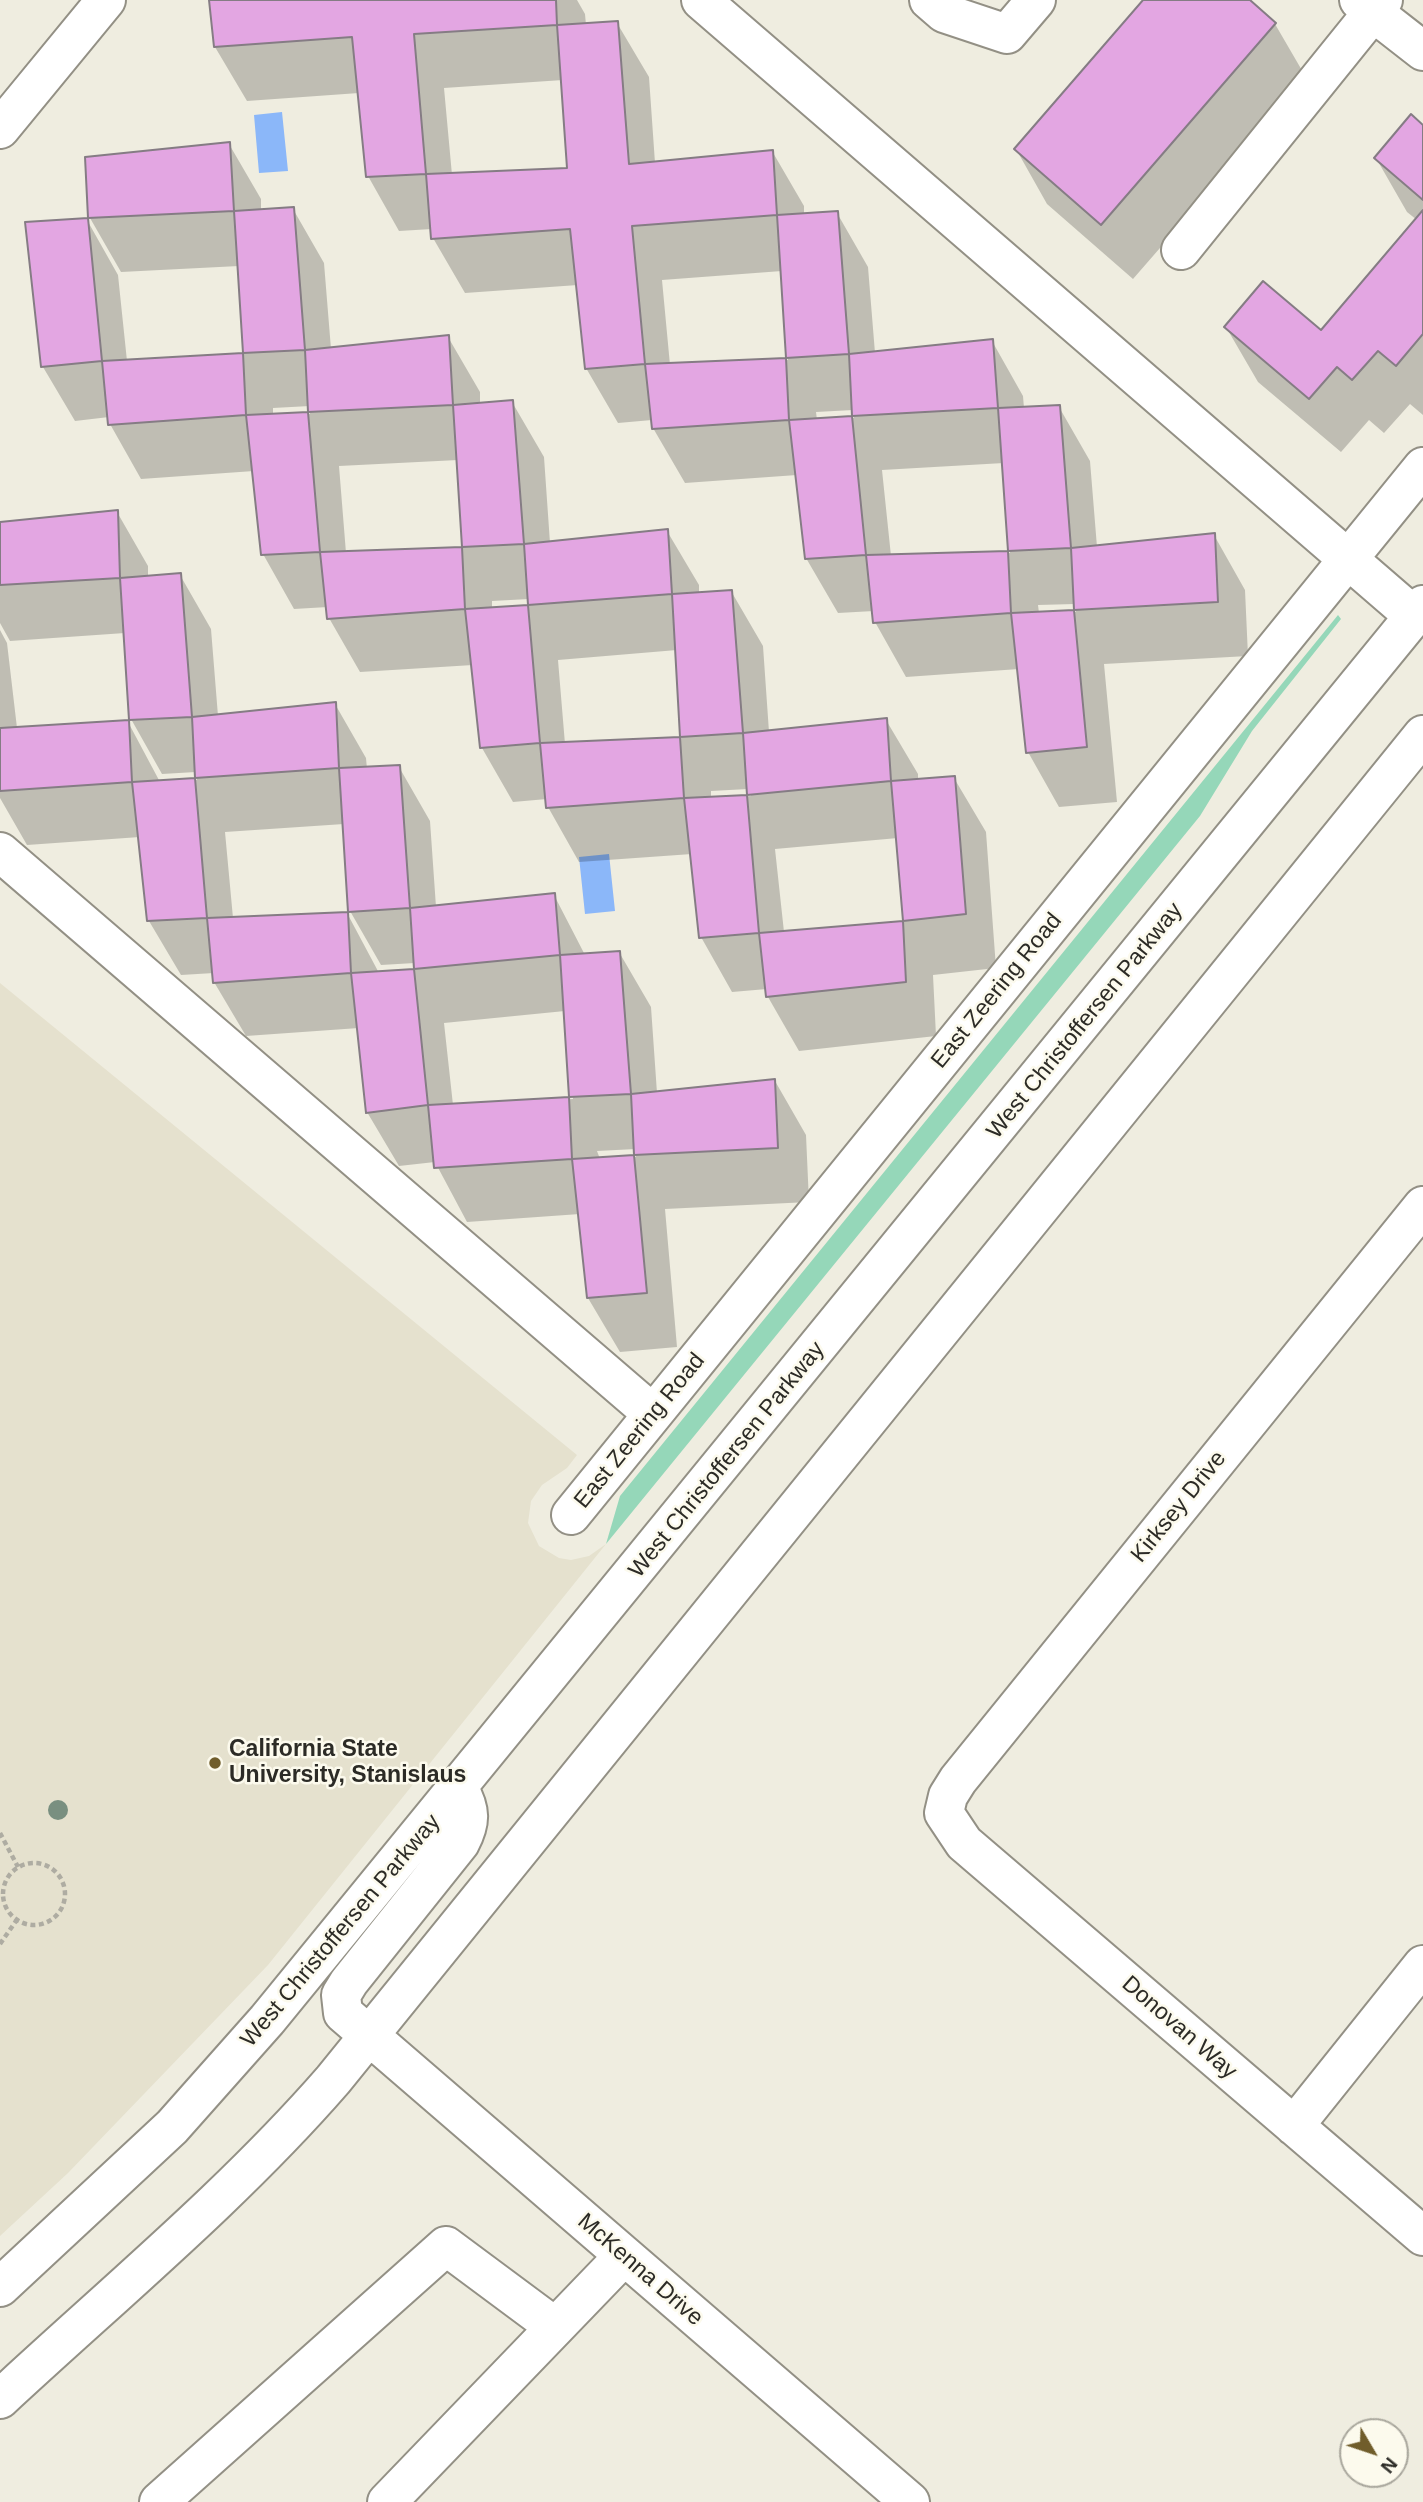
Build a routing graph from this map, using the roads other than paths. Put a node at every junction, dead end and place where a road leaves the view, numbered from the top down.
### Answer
1 (106, 0) edge
2 (701, 0) edge
3 (929, 0) edge
4 (1036, 0) edge
5 (1372, 4) edge
6 (1423, 51) edge
7 (0, 129) edge
8 (1181, 250) dead end
9 (1423, 467) edge
10 (1348, 560) junction
11 (1419, 611) edge
12 (1423, 735) edge
13 (0, 852) edge
14 (1423, 1206) edge
15 (653, 1414) junction
16 (572, 1515) dead end
17 (459, 1789) junction
18 (944, 1813) joint
19 (1423, 1965) edge
20 (369, 2038) junction
21 (1294, 2126) junction
22 (1423, 2236) edge
23 (624, 2256) junction
24 (0, 2287) edge
25 (555, 2327) junction
26 (0, 2399) edge
27 (159, 2502) edge
28 (387, 2502) edge
29 (910, 2502) edge

1 - 7 street
2 - 10 street
3 - 4 street
5 - 6 street
5 - 8 street
9 - 10 street, East Zeering Road
10 - 11 street
10 - 15 street, East Zeering Road
11 - 17 street, West Christoffersen Parkway
12 - 20 street
13 - 15 street
14 - 18 street, Kirksey Drive
15 - 16 street, East Zeering Road
17 - 20 street, McKenna Drive
17 - 24 street, West Christoffersen Parkway
18 - 21 street, Donovan Way
19 - 21 street
20 - 23 street, McKenna Drive
20 - 26 street
21 - 22 street, Donovan Way
23 - 25 street
23 - 29 street, McKenna Drive
25 - 27 street
25 - 28 street

